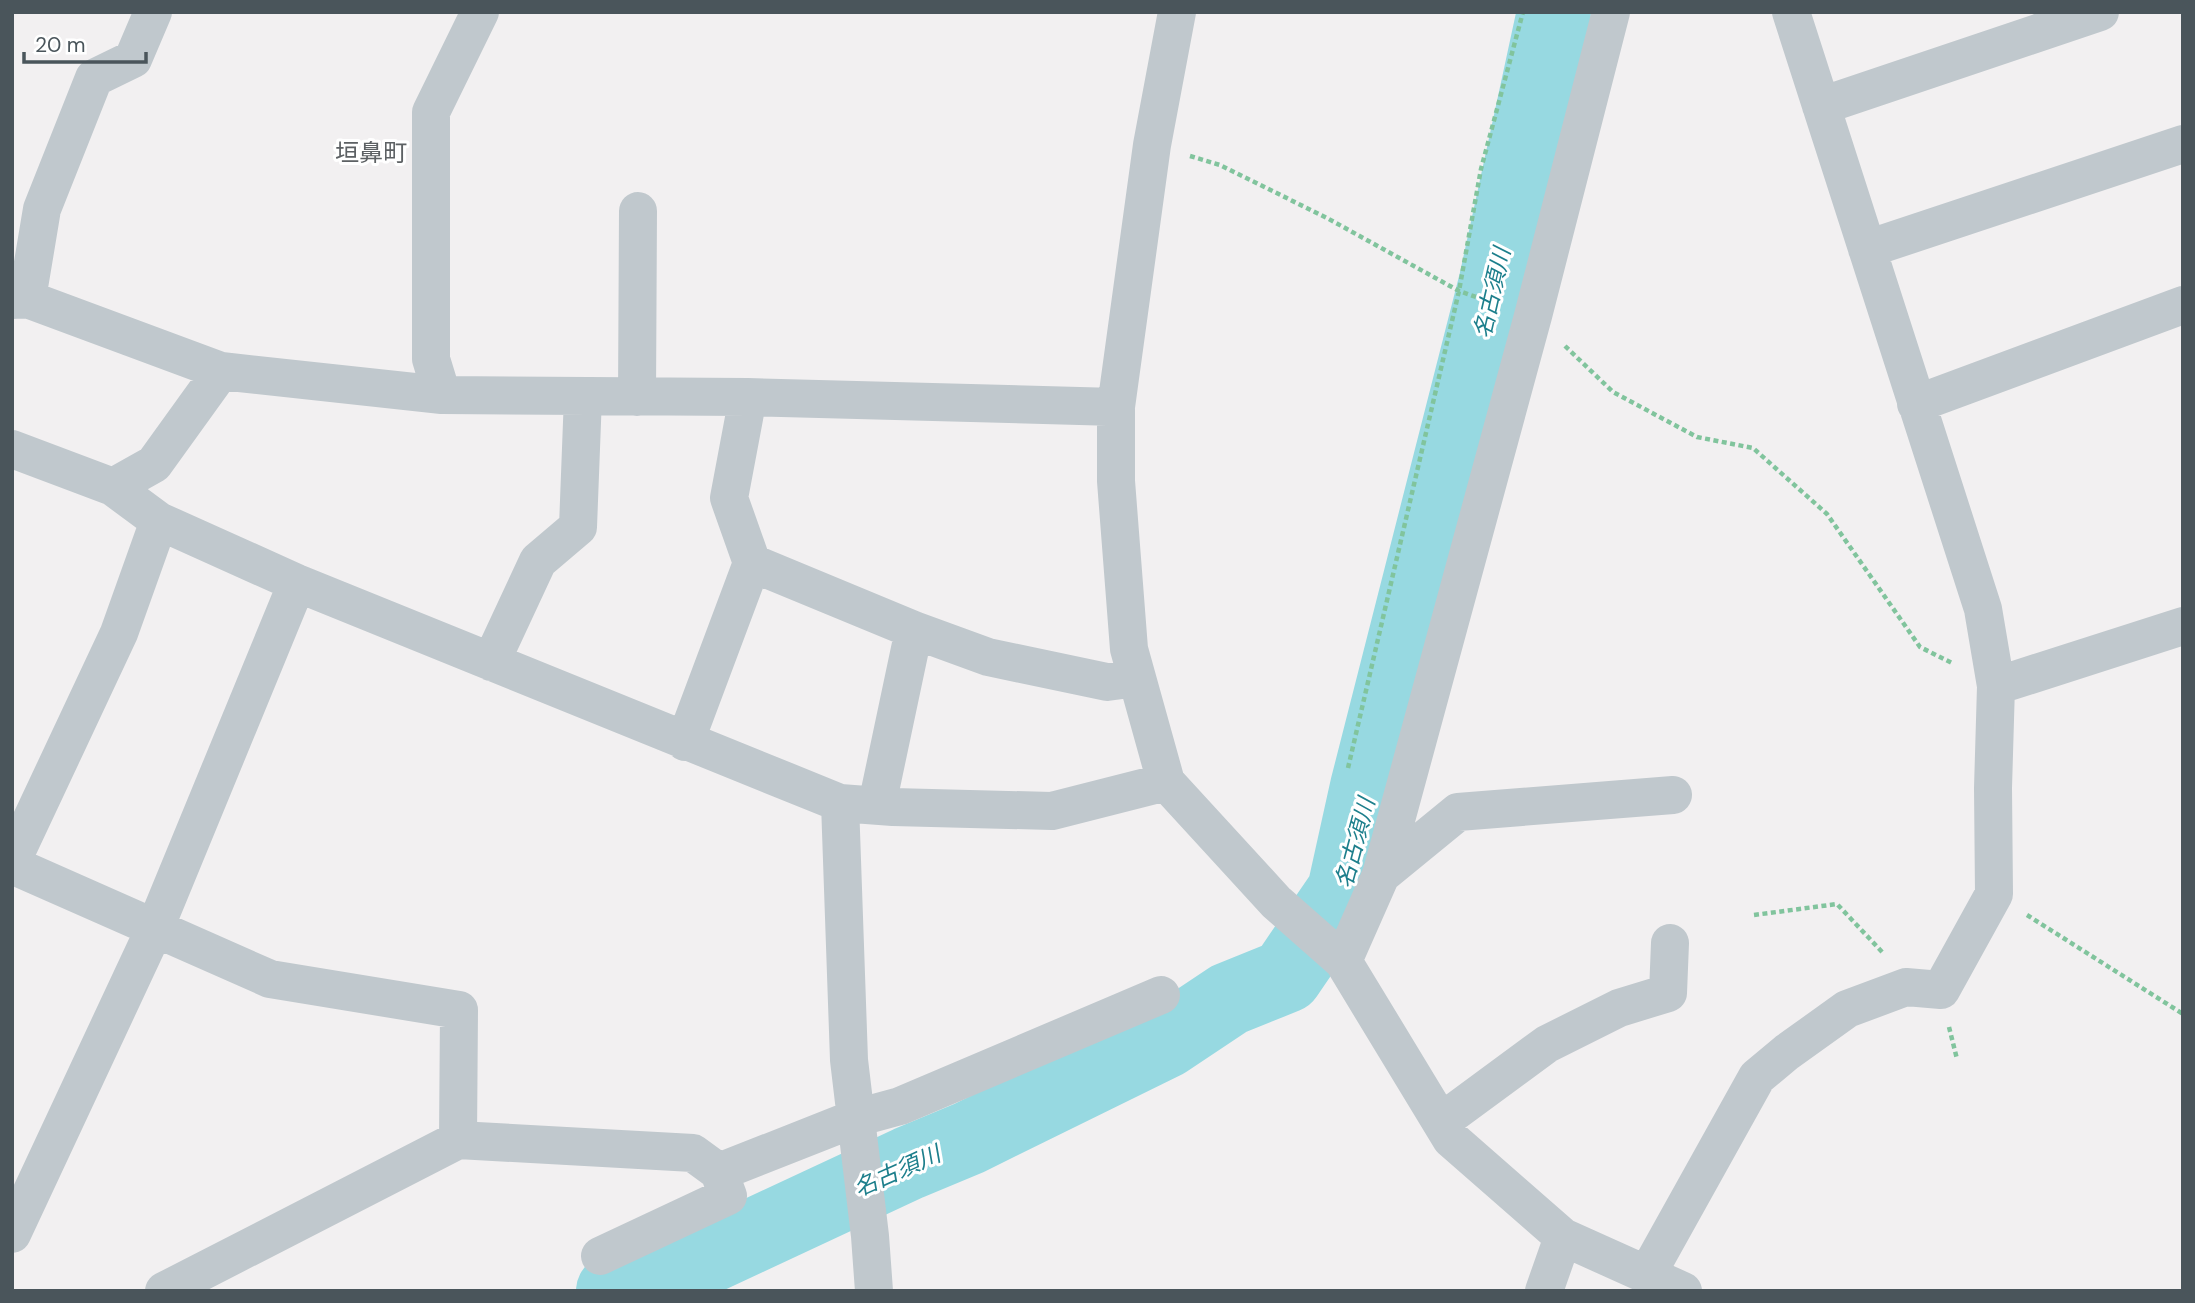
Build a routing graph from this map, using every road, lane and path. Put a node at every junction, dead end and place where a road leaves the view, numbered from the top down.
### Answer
1 (153, 12) edge
2 (480, 12) edge
3 (1177, 12) edge
4 (1523, 12) edge
5 (1611, 12) edge
6 (1791, 12) edge
7 (2100, 12) edge
8 (1821, 106) junction
9 (2183, 144) edge
10 (1152, 145) junction
11 (638, 211) dead end
12 (1867, 249) junction
13 (1460, 292) junction
14 (20, 300) edge
15 (2183, 305) edge
16 (1533, 316) junction
17 (221, 371) junction
18 (442, 395) junction
19 (583, 396) junction
20 (637, 397) junction
21 (748, 397) junction
22 (1916, 404) junction
23 (1116, 407) junction
24 (12, 449) edge
25 (113, 487) junction
26 (159, 521) junction
27 (752, 563) junction
28 (297, 583) junction
29 (2183, 626) edge
30 (914, 630) junction
31 (491, 662) junction
32 (1137, 678) junction
33 (1996, 686) junction
34 (685, 742) junction
35 (1348, 768) dead end
36 (1166, 782) junction
37 (1673, 795) dead end
38 (859, 804) junction
39 (12, 863) edge
40 (1381, 875) junction
41 (1994, 894) junction
42 (155, 928) junction
43 (1670, 943) dead end
44 (1343, 961) junction
45 (1161, 995) dead end
46 (2183, 1014) edge
47 (856, 1118) junction
48 (1441, 1122) junction
49 (458, 1140) junction
50 (719, 1172) junction
51 (12, 1234) edge
52 (1563, 1237) junction
53 (600, 1256) dead end
54 (1654, 1262) dead end
55 (164, 1291) edge
56 (874, 1291) edge
57 (1544, 1291) edge
58 (1683, 1291) edge

1 - 14 street
2 - 18 street
3 - 10 street
4 - 13 path
5 - 16 street
6 - 8 street
7 - 8 street
8 - 12 street
9 - 12 street
10 - 13 path
10 - 23 street
11 - 20 street
12 - 22 street
13 - 35 path
14 - 17 street
15 - 22 street
16 - 33 path
16 - 40 street
17 - 18 street
17 - 25 street
18 - 19 street
19 - 20 street
19 - 31 street
20 - 21 street
21 - 23 street
21 - 27 street
22 - 33 street
23 - 32 street
24 - 25 street
25 - 26 street
26 - 28 street
26 - 39 street
27 - 30 street
27 - 34 street
28 - 31 street
28 - 42 street
29 - 33 street
30 - 32 street
30 - 38 street
31 - 34 street
32 - 36 street
33 - 41 street
34 - 38 street
36 - 38 street
36 - 44 street
37 - 40 street
38 - 47 street
39 - 42 street
40 - 44 street
41 - 46 path
41 - 54 street
42 - 49 street
42 - 51 street
43 - 48 street
44 - 48 street
45 - 47 street
47 - 50 street
47 - 56 street
48 - 52 street
49 - 50 street
49 - 55 street
50 - 53 street
52 - 57 street
52 - 58 street

